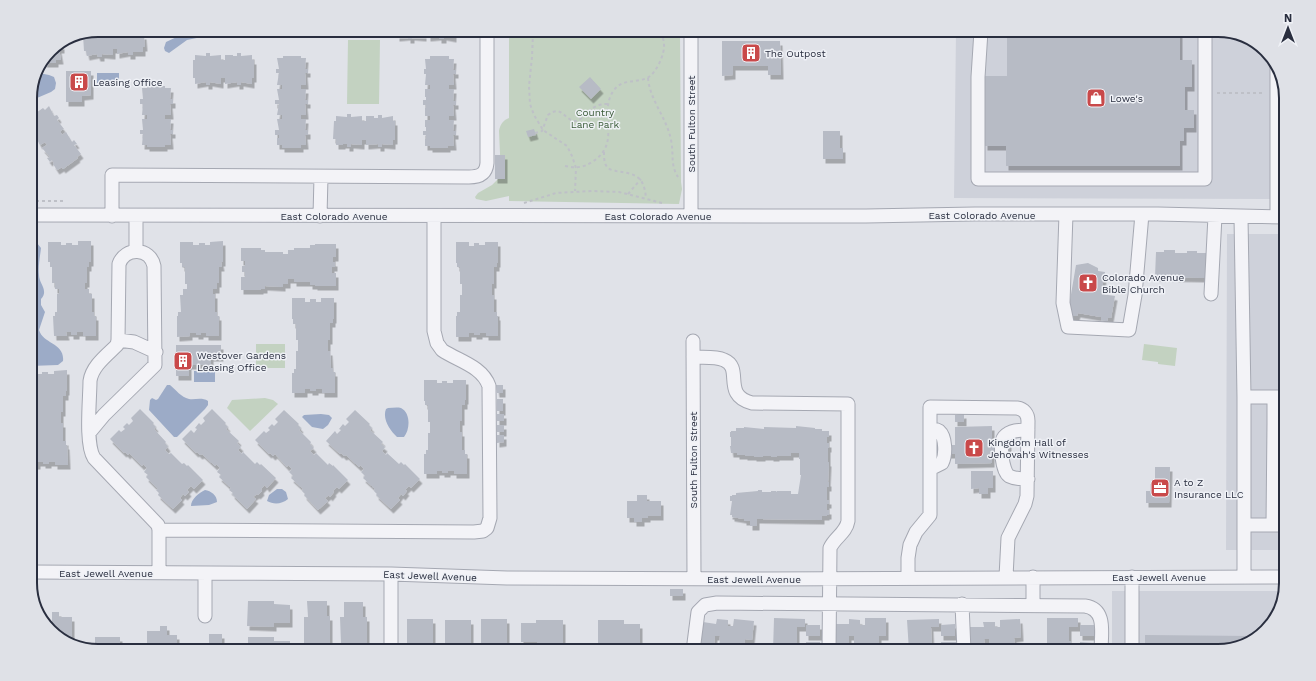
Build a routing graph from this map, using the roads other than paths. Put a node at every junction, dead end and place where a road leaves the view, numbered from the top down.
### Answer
1 (487, 37) edge
2 (691, 37) edge
3 (981, 37) edge
4 (1205, 37) edge
5 (1277, 82) edge
6 (1279, 143) edge
7 (321, 177) junction
8 (1066, 214) junction
9 (1142, 214) junction
10 (37, 215) edge
11 (112, 216) junction
12 (136, 216) junction
13 (320, 216) junction
14 (434, 216) junction
15 (691, 216) junction
16 (1215, 216) junction
17 (1241, 217) junction
18 (1279, 217) edge
19 (136, 251) junction
20 (1211, 294) dead end
21 (118, 340) junction
22 (693, 341) dead end
23 (156, 352) junction
24 (693, 358) junction
25 (1244, 397) junction
26 (1279, 397) edge
27 (1028, 430) junction
28 (89, 433) junction
29 (1279, 442) edge
30 (1279, 476) edge
31 (1279, 476) edge
32 (1028, 479) junction
33 (1279, 505) edge
34 (1244, 525) junction
35 (1279, 525) edge
36 (159, 530) junction
37 (37, 572) edge
38 (159, 573) junction
39 (205, 573) junction
40 (392, 574) junction
41 (1006, 577) junction
42 (1033, 577) junction
43 (1132, 577) junction
44 (1244, 577) junction
45 (908, 578) junction
46 (694, 579) junction
47 (829, 579) junction
48 (1279, 580) edge
49 (830, 604) junction
50 (962, 604) junction
51 (1032, 605) junction
52 (205, 616) dead end
53 (392, 644) edge
54 (694, 644) edge
55 (829, 644) edge
56 (964, 644) edge
57 (1101, 644) edge
58 (1132, 644) edge

1 - 7 street
2 - 15 street, South Fulton Street
3 - 4 street
5 - 6 street
7 - 11 street
7 - 13 street
8 - 9 street, East Colorado Avenue
8 - 9 street
8 - 15 street, East Colorado Avenue
9 - 16 street, East Colorado Avenue
10 - 11 street, East Colorado Avenue
11 - 12 street, East Colorado Avenue
12 - 13 street, East Colorado Avenue
12 - 19 street
13 - 14 street, East Colorado Avenue
14 - 15 street, East Colorado Avenue
14 - 36 street
16 - 17 street, East Colorado Avenue
16 - 20 street
17 - 18 street, East Colorado Avenue
17 - 25 street
19 - 21 street
19 - 23 street
21 - 23 street
21 - 28 street
22 - 24 street, South Fulton Street
23 - 28 street
24 - 46 street, South Fulton Street
24 - 47 street
25 - 26 street
25 - 34 street
27 - 32 street
27 - 32 street
27 - 45 street
28 - 36 street
29 - 30 street
31 - 33 street
32 - 41 street
34 - 35 street
34 - 44 street
36 - 38 street
37 - 38 street, East Jewell Avenue
38 - 39 street, East Jewell Avenue
39 - 40 street, East Jewell Avenue
39 - 52 street
40 - 46 street, East Jewell Avenue
40 - 53 street
41 - 42 street, East Jewell Avenue
41 - 45 street, East Jewell Avenue
42 - 43 street, East Jewell Avenue
42 - 51 street
43 - 44 street, East Jewell Avenue
43 - 58 street
44 - 48 street, East Jewell Avenue
45 - 47 street, East Jewell Avenue
46 - 47 street, East Jewell Avenue
47 - 49 street
49 - 50 street
49 - 54 street
49 - 55 street
50 - 51 street
50 - 56 street
51 - 57 street

